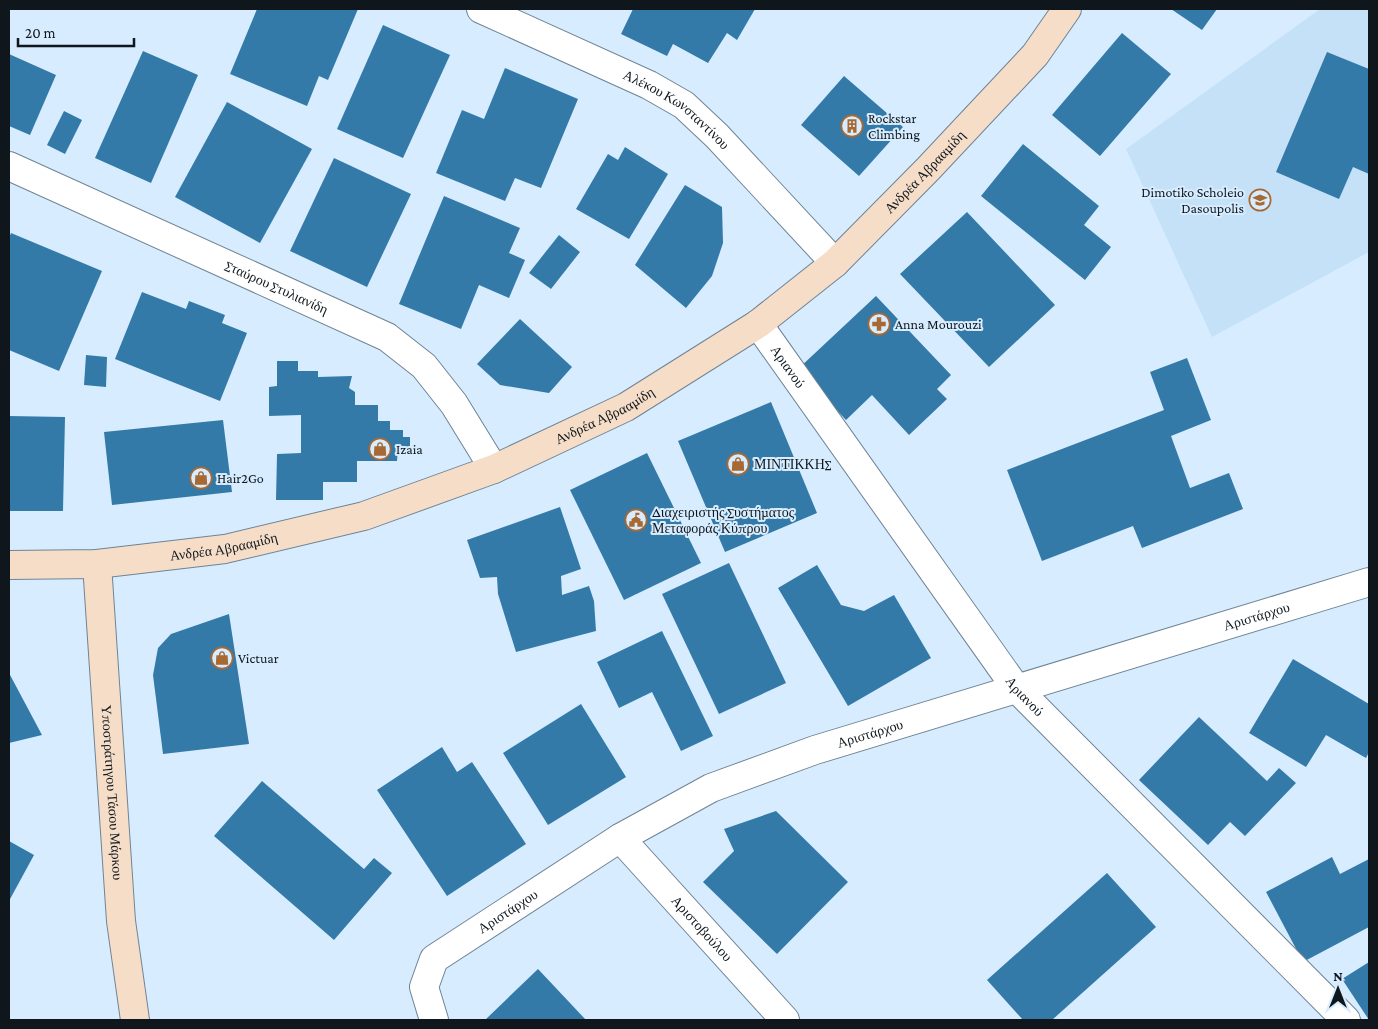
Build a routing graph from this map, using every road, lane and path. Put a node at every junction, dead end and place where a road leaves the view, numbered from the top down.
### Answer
1 (481, 9) edge
2 (1067, 9) edge
3 (9, 166) edge
4 (835, 263) junction
5 (758, 324) junction
6 (494, 469) junction
7 (97, 564) junction
8 (9, 565) edge
9 (1369, 582) edge
10 (1016, 688) junction
11 (620, 838) junction
12 (135, 1020) edge
13 (434, 1020) edge
14 (785, 1020) edge
15 (1346, 1020) edge

1 - 4 street, Αλέκου Κωνσταντίνου
2 - 4 main road, Ανδρέα Αβρααμίδη
3 - 6 street, Σταύρου Στυλιανίδη
4 - 5 main road, Ανδρέα Αβρααμίδη
5 - 6 main road, Ανδρέα Αβρααμίδη
5 - 10 street, Αριανού
6 - 7 main road, Ανδρέα Αβρααμίδη
7 - 8 main road, Ανδρέα Αβρααμίδη
7 - 12 main road, Υποστράτηγου Τάσου Μάρκου
9 - 10 street, Αριστάρχου
10 - 11 street, Αριστάρχου
10 - 15 street, Αριανού
11 - 13 street, Αριστάρχου
11 - 14 street, Αριστοβούλου

